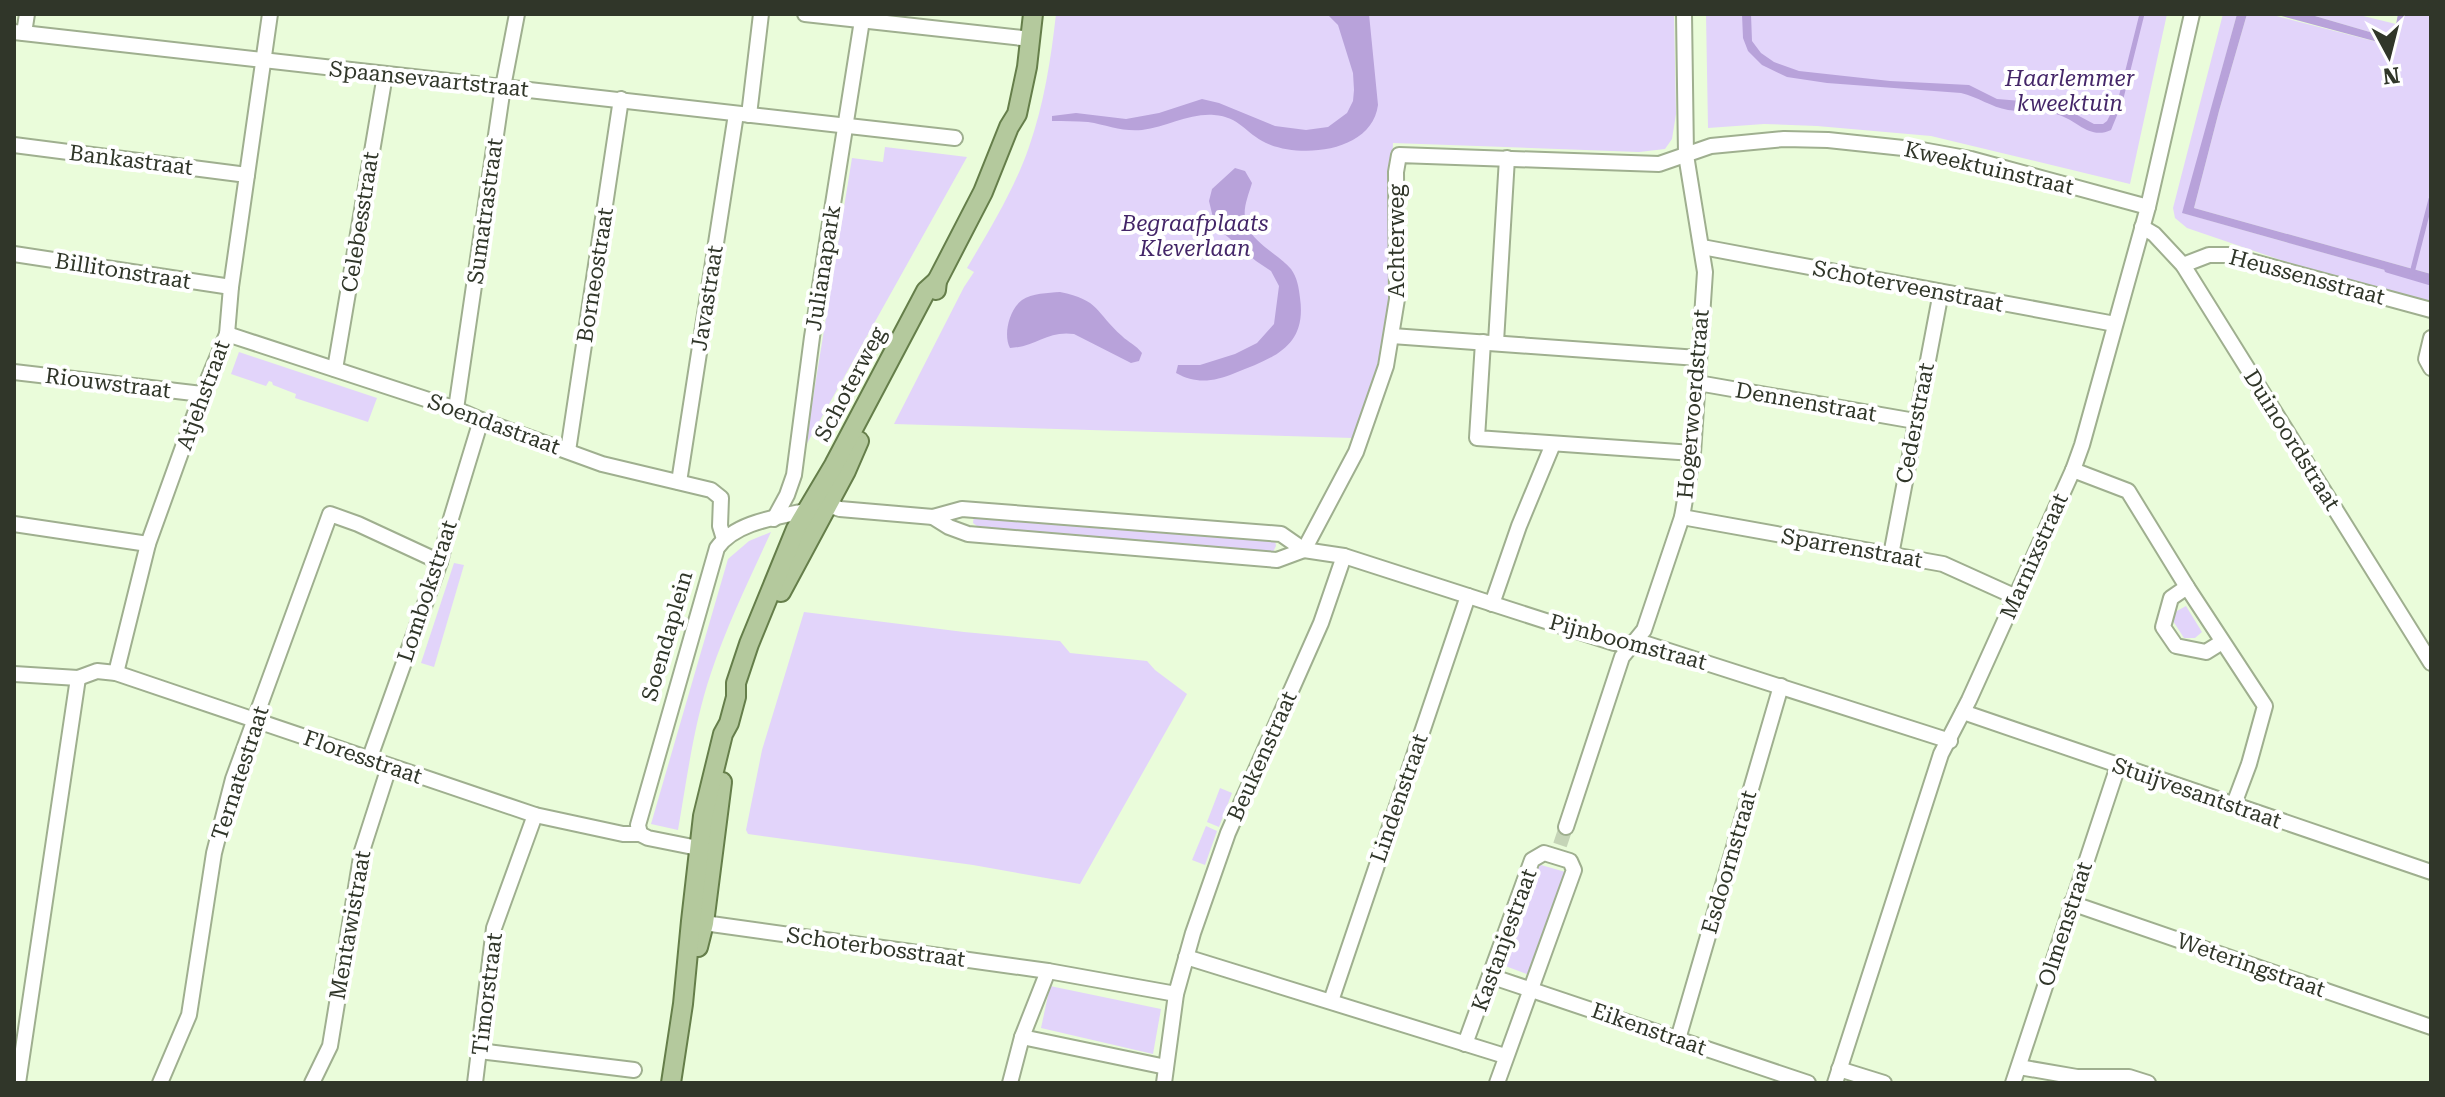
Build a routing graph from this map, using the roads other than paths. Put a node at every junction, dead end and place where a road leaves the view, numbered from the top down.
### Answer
1 (27, 14) edge
2 (270, 14) edge
3 (517, 14) edge
4 (761, 14) edge
5 (805, 14) edge
6 (1023, 14) edge
7 (1033, 14) edge
8 (1684, 14) edge
9 (2192, 14) edge
10 (862, 17) edge
11 (19, 32) edge
12 (1026, 39) junction
13 (264, 61) junction
14 (385, 75) junction
15 (503, 87) junction
16 (621, 99) junction
17 (742, 114) junction
18 (845, 124) junction
19 (955, 138) dead end
20 (14, 145) edge
21 (1686, 155) junction
22 (1507, 158) junction
23 (247, 175) junction
24 (2148, 207) junction
25 (2142, 227) junction
26 (1702, 247) junction
27 (14, 254) edge
28 (2183, 265) junction
29 (231, 287) junction
30 (1941, 292) junction
31 (2431, 310) edge
32 (2115, 324) junction
33 (227, 334) junction
34 (1392, 336) junction
35 (2431, 338) edge
36 (1490, 342) junction
37 (1698, 358) junction
38 (2431, 368) edge
39 (335, 369) junction
40 (14, 372) edge
41 (1698, 383) junction
42 (202, 394) junction
43 (456, 409) junction
44 (481, 420) junction
45 (1915, 421) junction
46 (1553, 444) junction
47 (568, 451) junction
48 (1693, 453) junction
49 (2073, 470) junction
50 (679, 482) junction
51 (823, 498) junction
52 (807, 511) junction
53 (933, 517) junction
54 (1682, 517) junction
55 (774, 519) junction
56 (14, 524) edge
57 (724, 539) junction
58 (148, 544) junction
59 (1304, 550) junction
60 (1891, 555) junction
61 (1344, 556) junction
62 (440, 562) junction
63 (2187, 587) junction
64 (1468, 596) junction
65 (2016, 597) junction
66 (1492, 604) junction
67 (2222, 642) junction
68 (1633, 643) junction
69 (2431, 663) edge
70 (116, 673) junction
71 (14, 674) edge
72 (78, 678) junction
73 (1781, 686) junction
74 (736, 697) junction
75 (1963, 712) junction
76 (256, 720) junction
77 (1950, 741) junction
78 (369, 760) junction
79 (2118, 766) junction
80 (389, 767) junction
81 (2234, 804) junction
82 (535, 815) junction
83 (1566, 827) tunnel mouth
84 (640, 834) junction
85 (706, 850) junction
86 (2431, 872) edge
87 (2071, 903) junction
88 (697, 922) junction
89 (1186, 957) junction
90 (1048, 971) junction
91 (1490, 976) junction
92 (1532, 990) junction
93 (1176, 994) junction
94 (1331, 1001) junction
95 (2431, 1027) edge
96 (1022, 1037) junction
97 (1678, 1039) junction
98 (1465, 1044) junction
99 (479, 1051) junction
100 (1505, 1056) junction
101 (1166, 1067) junction
102 (2019, 1067) junction
103 (634, 1070) dead end
104 (1837, 1076) edge
105 (18, 1083) edge
106 (160, 1083) edge
107 (312, 1083) edge
108 (475, 1083) edge
109 (671, 1083) edge
110 (1010, 1083) edge
111 (1164, 1083) edge
112 (1497, 1083) edge
113 (1808, 1083) edge
114 (1884, 1083) edge
115 (2013, 1083) edge
116 (2148, 1083) edge

1 - 11 street
2 - 13 street, Atjehstraat
3 - 15 street, Sumatrastraat
4 - 17 street, Javastraat
5 - 10 street
6 - 12 main road, Schoterweg
7 - 12 main road, Schoterweg
8 - 21 street, Hogerwoerdstraat
9 - 24 street, Marnixstraat
10 - 12 street
10 - 18 street, Julianapark
11 - 13 street, Spaansevaartstraat
12 - 51 main road, Schoterweg
13 - 14 street, Spaansevaartstraat
13 - 23 street, Atjehstraat
14 - 15 street, Spaansevaartstraat
14 - 39 street, Celebesstraat
15 - 16 street, Spaansevaartstraat
15 - 43 street, Sumatrastraat
16 - 17 street, Spaansevaartstraat
16 - 47 street, Borneostraat
17 - 18 street, Spaansevaartstraat
17 - 50 street, Javastraat
18 - 19 street
18 - 55 street, Julianapark
20 - 23 street, Bankastraat
21 - 22 street, Achterweg
21 - 24 street, Kweektuinstraat
21 - 26 street, Hogerwoerdstraat
22 - 34 street, Achterweg
22 - 36 street
23 - 29 street, Atjehstraat
24 - 25 street, Marnixstraat
25 - 28 street, Duinoordstraat
25 - 32 street, Marnixstraat
26 - 30 street, Schoterveenstraat
26 - 37 street, Hogerwoerdstraat
27 - 29 street, Billitonstraat
28 - 31 street, Heussensstraat
28 - 69 street, Duinoordstraat
29 - 33 street, Atjehstraat
30 - 32 street, Schoterveenstraat
30 - 45 street, Cederstraat
32 - 49 street, Marnixstraat
33 - 39 street, Soendastraat
33 - 42 street, Atjehstraat
34 - 36 street
34 - 59 street, Achterweg
35 - 38 street
36 - 37 street
36 - 46 street
37 - 41 street, Hogerwoerdstraat
39 - 43 street, Soendastraat
40 - 42 street, Riouwstraat
41 - 45 street, Dennenstraat
41 - 48 street, Hogerwoerdstraat
42 - 58 street, Atjehstraat
43 - 44 street, Soendastraat
44 - 47 street, Soendastraat
44 - 62 street, Lombokstraat
45 - 60 street, Cederstraat
46 - 48 street
46 - 66 street
47 - 50 street, Soendastraat
48 - 54 street, Hogerwoerdstraat
49 - 63 street
49 - 65 street, Marnixstraat
50 - 57 street, Soendastraat
51 - 52 main road, Schoterweg
51 - 53 street, Pijnboomstraat
51 - 74 main road
52 - 55 street
52 - 74 main road
53 - 59 street, Pijnboomstraat
53 - 59 street, Pijnboomstraat
54 - 60 street, Sparrenstraat
54 - 68 street, Hogerwoerdstraat
55 - 57 street
56 - 58 street
57 - 84 street, Soendaplein
58 - 70 street, Atjehstraat
59 - 61 street, Pijnboomstraat
60 - 65 street, Sparrenstraat
61 - 64 street, Pijnboomstraat
61 - 89 street, Beukenstraat
62 - 76 street, Ternatestraat
62 - 78 street, Lombokstraat
63 - 67 street
63 - 67 street
64 - 66 street, Pijnboomstraat
64 - 94 street, Lindenstraat
65 - 75 street, Marnixstraat
66 - 68 street, Pijnboomstraat
67 - 81 street
68 - 73 street, Pijnboomstraat
68 - 83 street
70 - 72 street, Floresstraat
70 - 76 street, Floresstraat
71 - 72 street, Floresstraat
72 - 105 street
73 - 77 street, Pijnboomstraat
73 - 97 street, Esdoornstraat
74 - 85 main road
75 - 77 street, Marnixstraat
75 - 79 street, Stuijvesantstraat
76 - 78 street, Floresstraat
76 - 106 street, Ternatestraat
77 - 104 street, Marnixstraat
78 - 80 street, Floresstraat
79 - 81 street, Stuijvesantstraat
79 - 87 street, Olmenstraat
80 - 82 street, Floresstraat
80 - 107 street, Mentawistraat
81 - 86 street, Stuijvesantstraat
82 - 84 street, Floresstraat
82 - 99 street, Timorstraat
84 - 85 street, Floresstraat
85 - 88 main road
87 - 95 street, Weteringstraat
87 - 102 street, Olmenstraat
88 - 90 street, Schoterbosstraat
88 - 109 main road
89 - 93 street, Beukenstraat
89 - 94 street
90 - 93 street, Schoterbosstraat
90 - 96 street
91 - 92 street, Eikenstraat
91 - 92 street, Kastanjestraat
91 - 98 street, Kastanjestraat
92 - 97 street, Eikenstraat
92 - 100 street
93 - 101 street, Beukenstraat
94 - 98 street
96 - 101 street
96 - 110 street
97 - 113 street, Eikenstraat
98 - 100 street
99 - 103 street
99 - 108 street, Timorstraat
100 - 112 street
101 - 111 street, Beukenstraat
102 - 115 street, Olmenstraat
102 - 116 street
104 - 114 street

